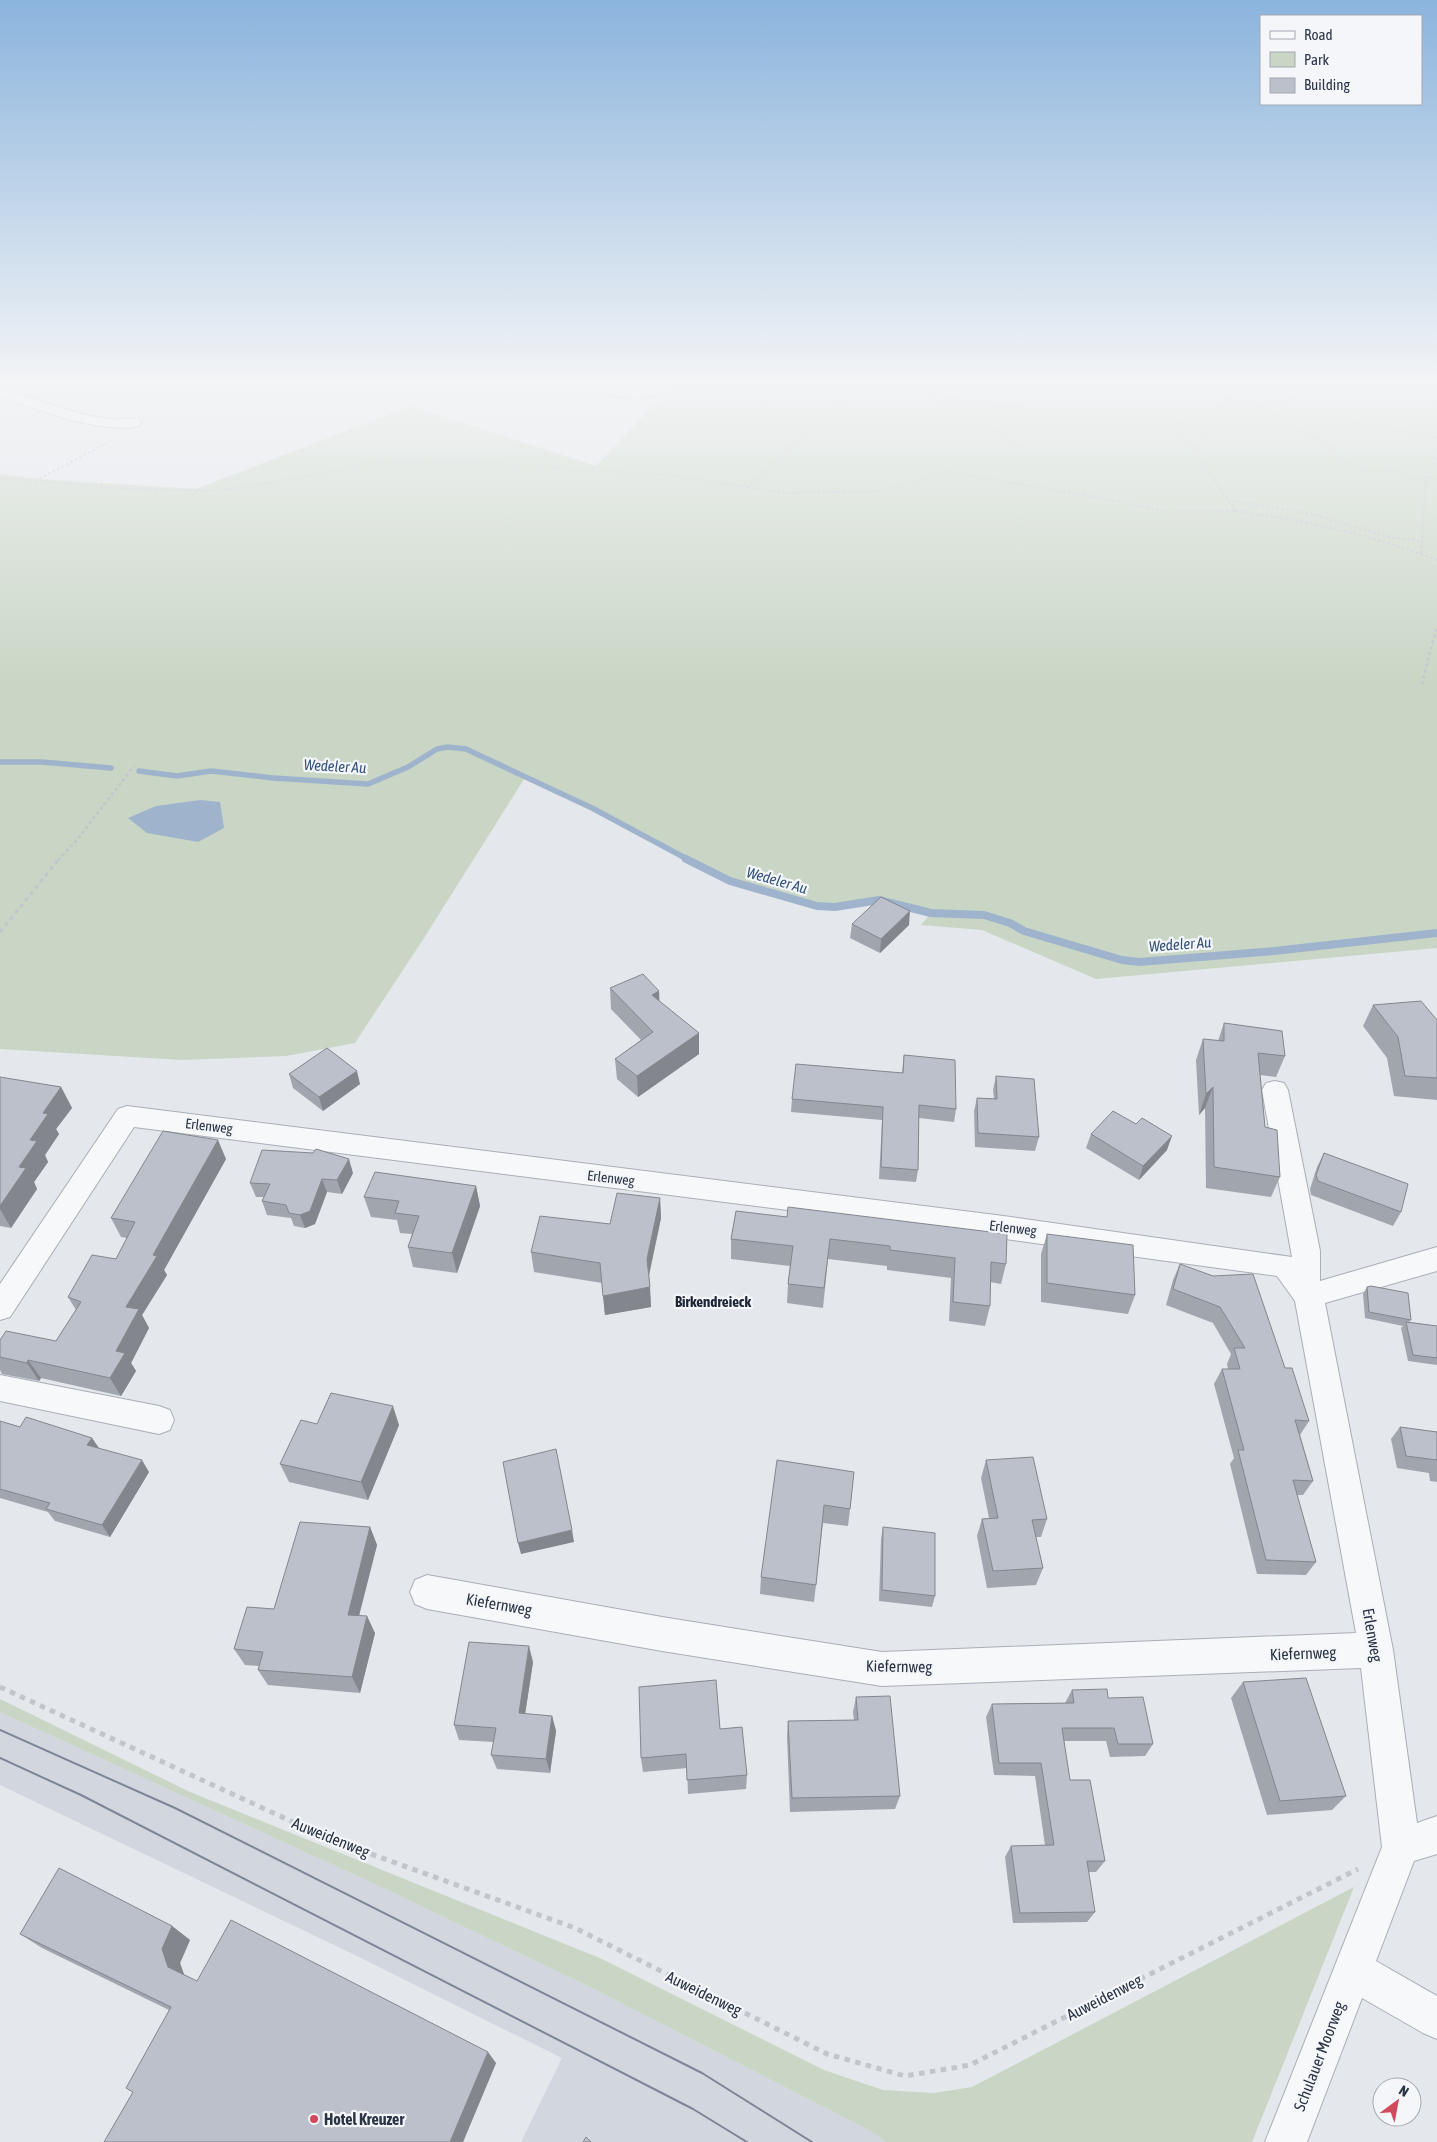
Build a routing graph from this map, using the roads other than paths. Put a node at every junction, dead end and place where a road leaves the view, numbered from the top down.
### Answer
1 (1275, 1090) dead end
2 (1437, 1259) edge
3 (1308, 1295) junction
4 (0, 1308) edge
5 (0, 1388) edge
6 (159, 1420) dead end
7 (427, 1592) dead end
8 (1376, 1650) junction
9 (1437, 1835) edge
10 (1401, 1847) junction
11 (1352, 1969) junction
12 (1437, 2019) edge
13 (1286, 2142) edge

1 - 3 street
2 - 3 street
3 - 4 street, Erlenweg
3 - 8 street, Erlenweg
5 - 6 street
7 - 8 street, Kiefernweg
8 - 10 street, Erlenweg
9 - 10 street
10 - 11 street, Erlenweg
11 - 12 street
11 - 13 street, Schulauer Moorweg

